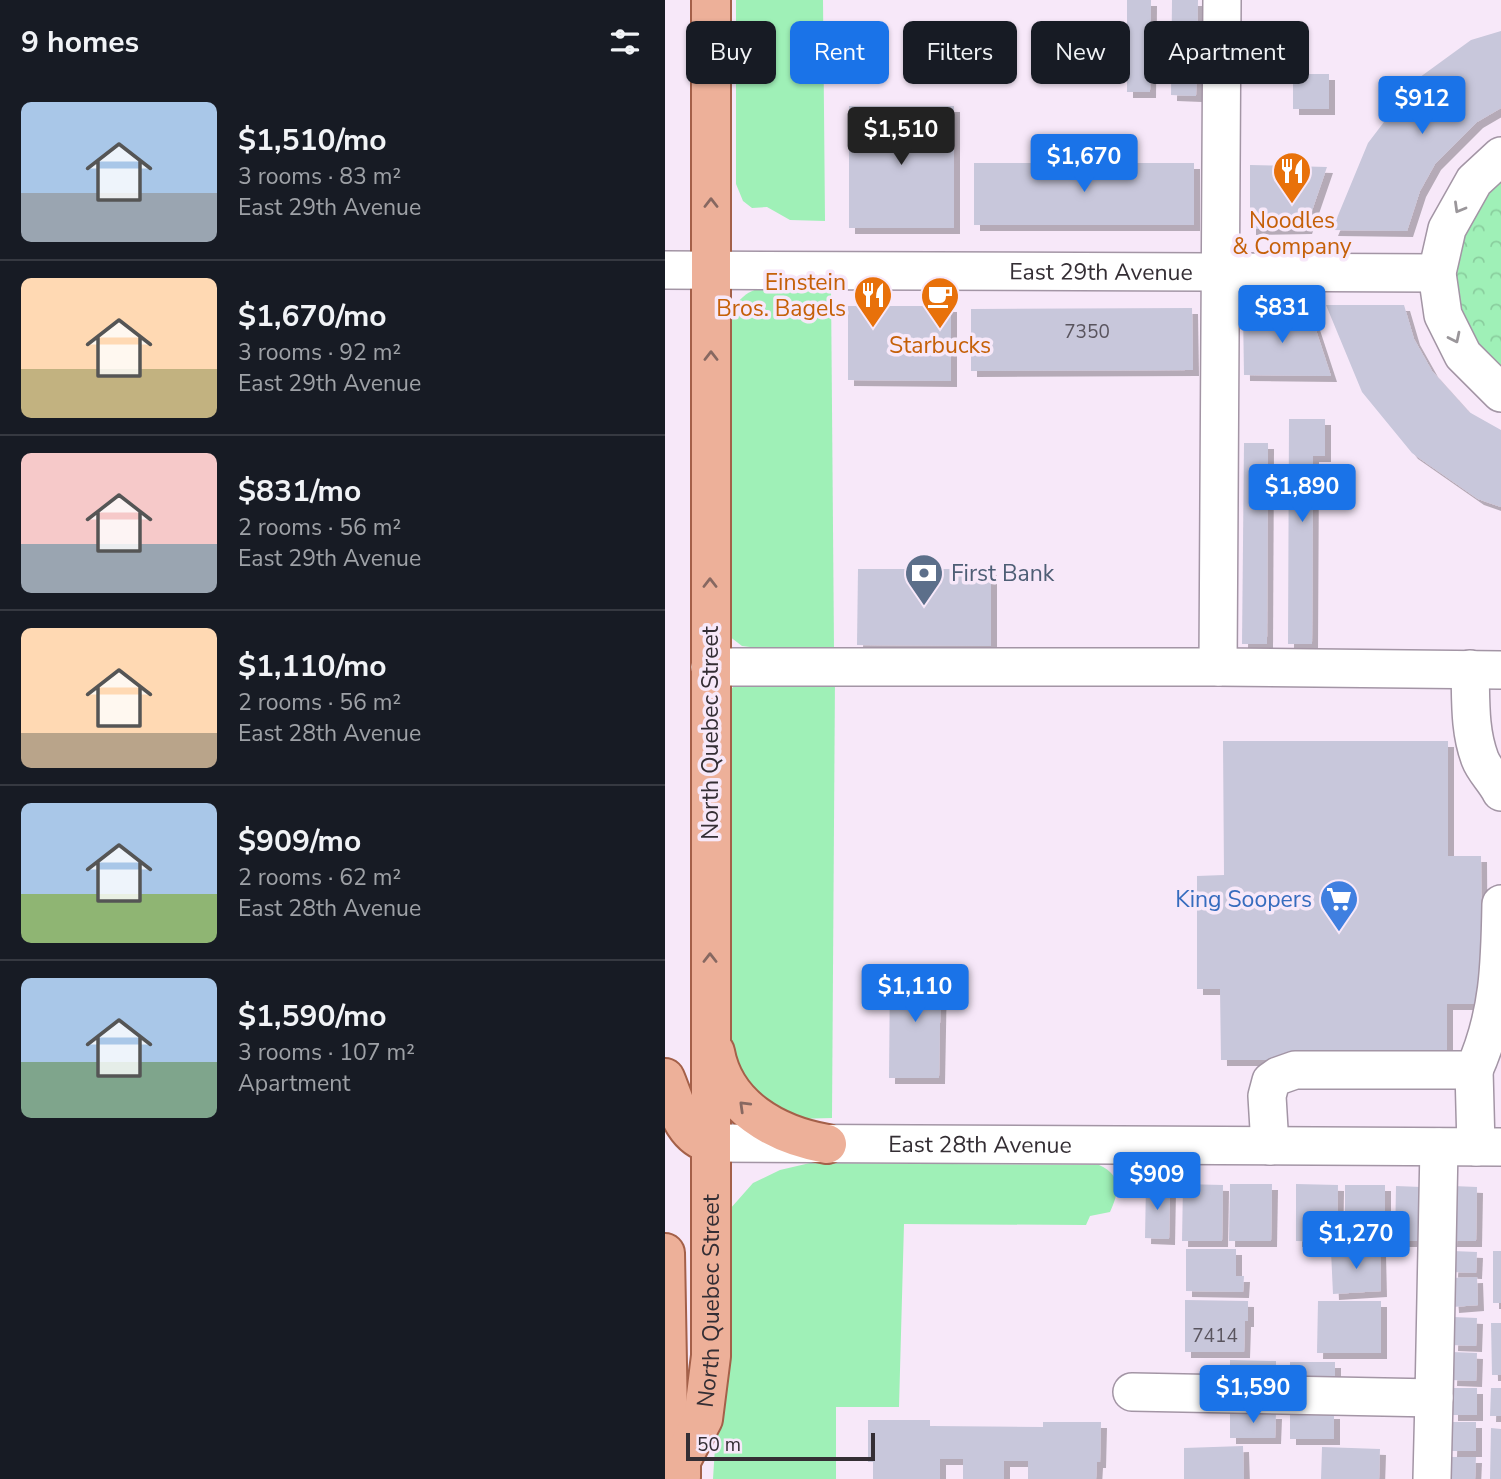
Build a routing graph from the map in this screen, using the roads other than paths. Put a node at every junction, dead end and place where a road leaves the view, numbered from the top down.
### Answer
1 (711, 0) edge
2 (1222, 0) edge
3 (1501, 156) edge
4 (665, 270) edge
5 (711, 272) junction
6 (1437, 273) junction
7 (1220, 274) junction
8 (1501, 393) edge
9 (710, 667) junction
10 (1218, 667) junction
11 (1486, 669) edge
12 (1501, 792) edge
13 (1501, 904) edge
14 (710, 1013) junction
15 (1474, 1070) junction
16 (665, 1078) edge
17 (711, 1143) junction
18 (827, 1144) junction
19 (1270, 1146) junction
20 (1439, 1147) junction
21 (1488, 1147) edge
22 (665, 1253) edge
23 (1132, 1392) dead end
24 (1434, 1398) junction
25 (681, 1470) edge
26 (1432, 1479) edge

5 -> 1 main road, North Quebec Street
2 - 7 street
3 -> 6 street
4 - 5 street, East 29th Avenue
5 - 7 street, East 29th Avenue
9 -> 5 main road, North Quebec Street
6 - 7 street, East 29th Avenue
6 -> 8 street
7 - 10 street
9 - 10 street
14 -> 9 main road, North Quebec Street
10 - 11 street
11 - 12 street
13 - 15 street
14 - 17 main road, North Quebec Street
18 -> 14 main road
15 - 19 street
15 - 21 street
16 - 17 main road
17 - 18 street, East 28th Avenue
17 - 25 main road, North Quebec Street
18 - 19 street, East 28th Avenue
19 - 20 street, East 28th Avenue
20 - 21 street, East 28th Avenue
20 - 24 street
22 - 25 main road, North Quebec Street
23 - 24 street
24 - 26 street

